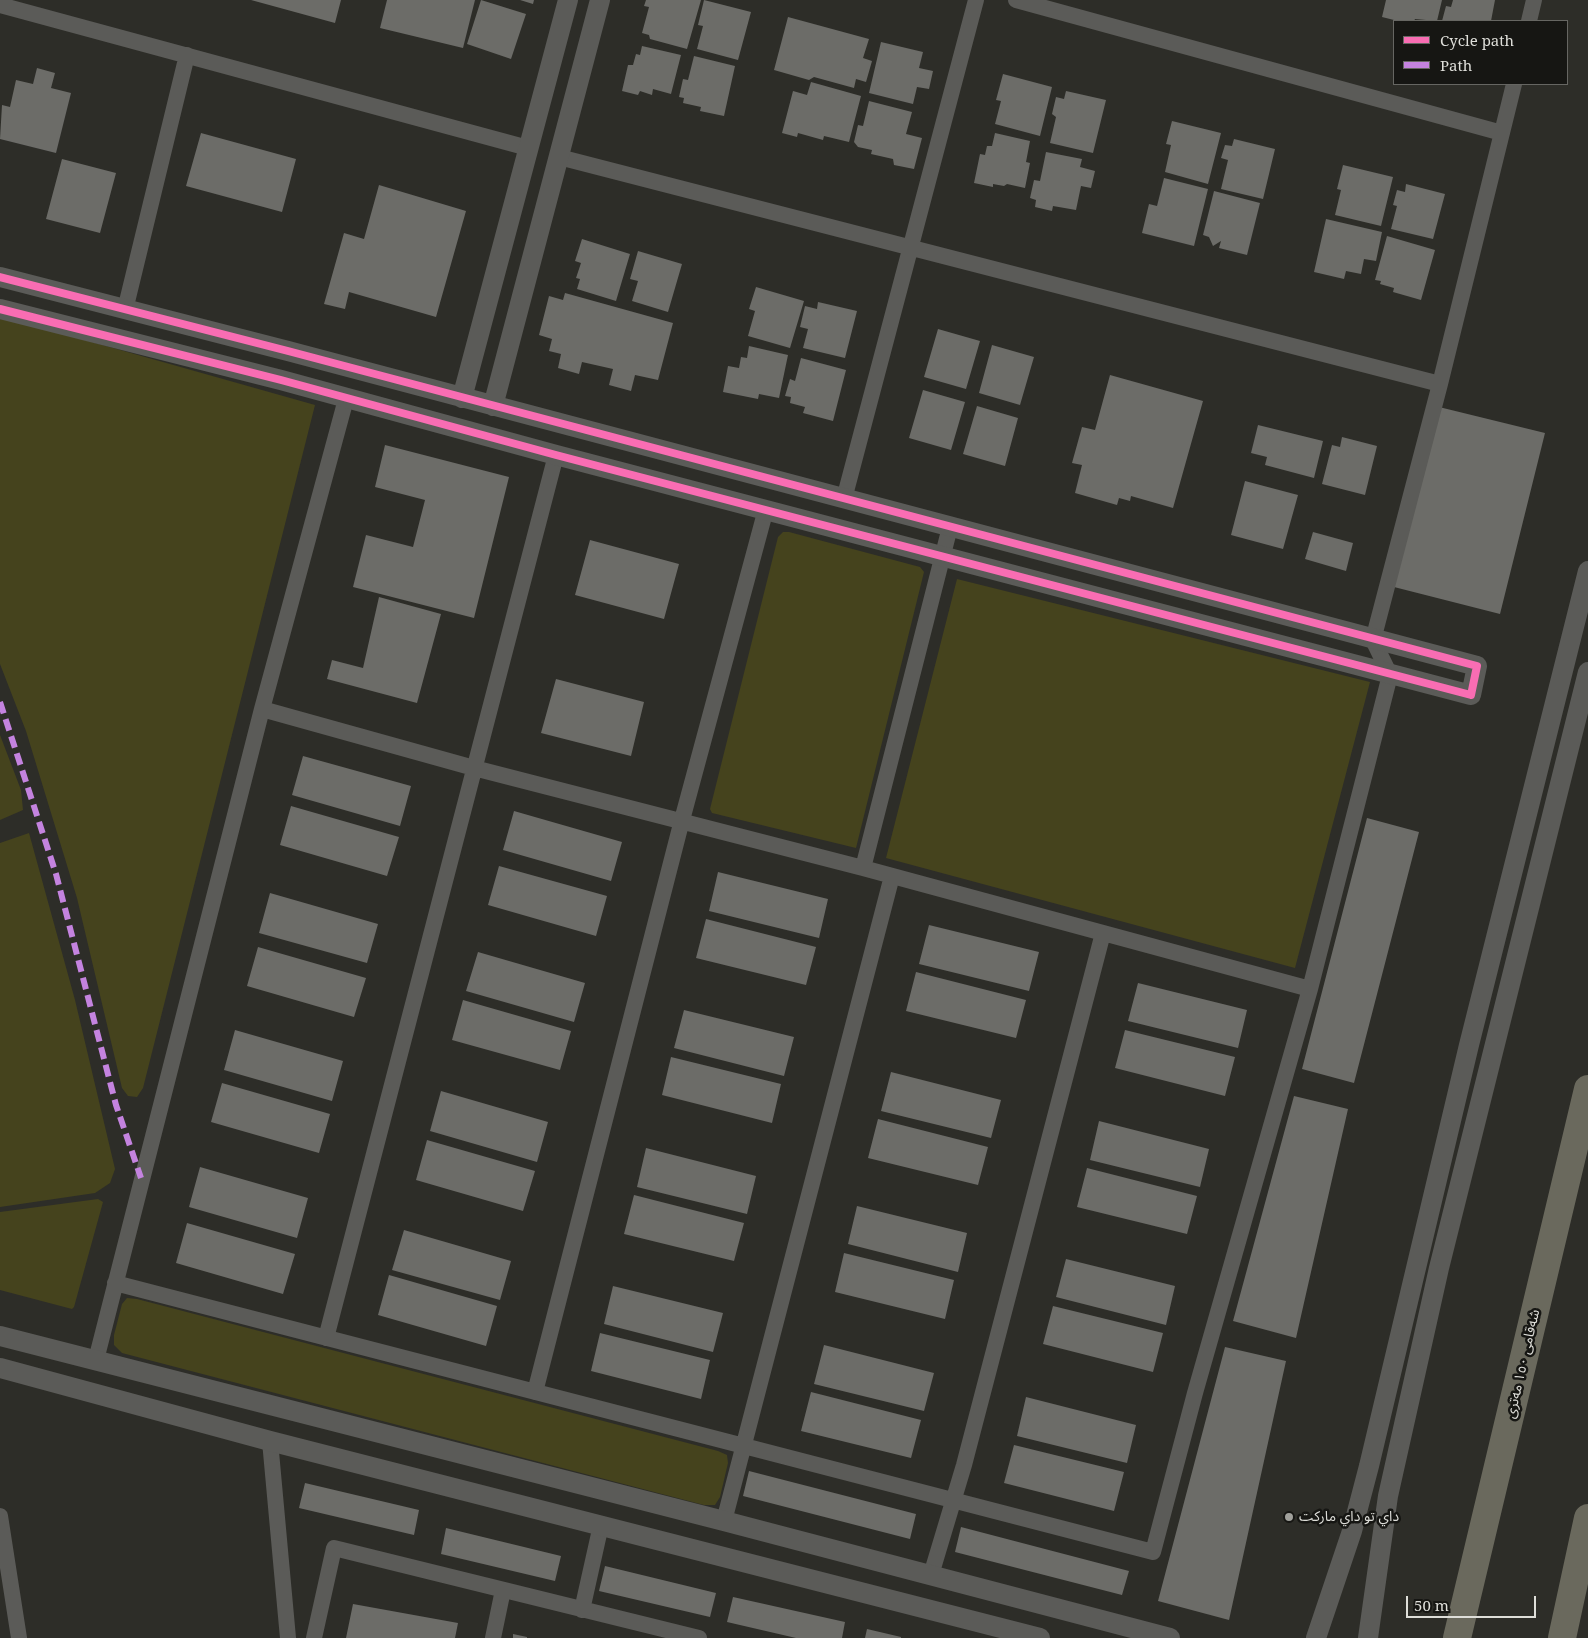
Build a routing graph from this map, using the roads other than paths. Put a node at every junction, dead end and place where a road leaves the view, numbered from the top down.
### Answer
1 (600, 0) edge
2 (976, 0) edge
3 (1016, 0) edge
4 (1534, 0) edge
5 (0, 5) edge
6 (17, 5) edge
7 (565, 9) edge
8 (1529, 20) edge
9 (593, 26) junction
10 (187, 55) junction
11 (1514, 85) edge
12 (1502, 132) junction
13 (528, 148) junction
14 (559, 157) junction
15 (910, 248) junction
16 (0, 277) edge
17 (0, 309) edge
18 (125, 310) junction
19 (288, 351) junction
20 (281, 380) junction
21 (1440, 384) junction
22 (346, 398) junction
23 (462, 398) junction
24 (493, 406) junction
25 (556, 455) junction
26 (844, 499) junction
27 (766, 509) junction
28 (950, 527) junction
29 (943, 556) junction
30 (1588, 571) edge
31 (1373, 640) junction
32 (1588, 672) edge
33 (1390, 675) junction
34 (262, 709) junction
35 (474, 768) junction
36 (682, 820) junction
37 (863, 868) junction
38 (892, 876) junction
39 (1103, 933) junction
40 (1310, 989) junction
41 (1588, 1089) edge
42 (115, 1283) junction
43 (0, 1336) edge
44 (326, 1338) junction
45 (96, 1360) junction
46 (0, 1368) edge
47 (158, 1377) junction
48 (535, 1392) junction
49 (150, 1408) junction
50 (270, 1441) junction
51 (744, 1446) junction
52 (953, 1499) junction
53 (0, 1516) edge
54 (1588, 1518) edge
55 (724, 1521) junction
56 (602, 1525) junction
57 (833, 1551) junction
58 (931, 1575) junction
59 (825, 1583) junction
60 (503, 1590) junction
61 (582, 1610) junction
62 (669, 1634) edge
63 (1027, 1636) edge
64 (19, 1638) edge
65 (288, 1638) edge
66 (314, 1638) edge
67 (493, 1638) edge
68 (699, 1638) edge
69 (1168, 1638) edge
70 (1316, 1638) edge
71 (1368, 1638) edge
72 (1457, 1638) edge
73 (1562, 1638) edge

1 - 9 street
2 - 15 street
3 - 12 street
4 - 8 street
5 - 6 street
6 - 10 street
7 - 9 street
7 - 13 street
9 - 14 street
10 - 13 street
10 - 18 street
11 - 12 street
12 - 21 street
13 - 23 street
14 - 15 street
14 - 24 street
15 - 21 street
15 - 26 street
16 - 18 street
17 - 20 street
18 - 19 street
19 - 20 street
19 - 23 street
20 - 22 street
21 - 31 street
22 - 25 street
22 - 34 street
23 - 24 street
24 - 26 street
25 - 27 street
25 - 35 street
26 - 28 street
27 - 29 street
27 - 36 street
28 - 29 street
28 - 31 street
29 - 33 street
29 - 37 street
30 - 70 street
31 - 33 street
31 - 33 street
32 - 71 street
33 - 40 street
34 - 35 street
34 - 42 street
35 - 36 street
35 - 44 street
36 - 37 street
36 - 48 street
37 - 38 street
38 - 39 street
38 - 51 street
39 - 40 street
39 - 52 street
40 - 52 street
41 - 72 highway, شەقامی ١٥٠ مەتری
42 - 44 street
42 - 45 street
43 - 45 street
44 - 48 street
45 - 47 street
46 - 49 street
47 - 49 street
47 - 55 street
48 - 51 street
49 - 50 street
50 - 56 street
50 - 65 street
51 - 52 street
51 - 55 street
52 - 58 street
53 - 64 street
54 - 73 highway
55 - 57 street
56 - 59 street
56 - 61 street
57 - 58 street
57 - 59 street
58 - 69 street
59 - 63 street
60 - 61 street
60 - 66 street
60 - 67 street
61 - 62 street
62 - 68 street

